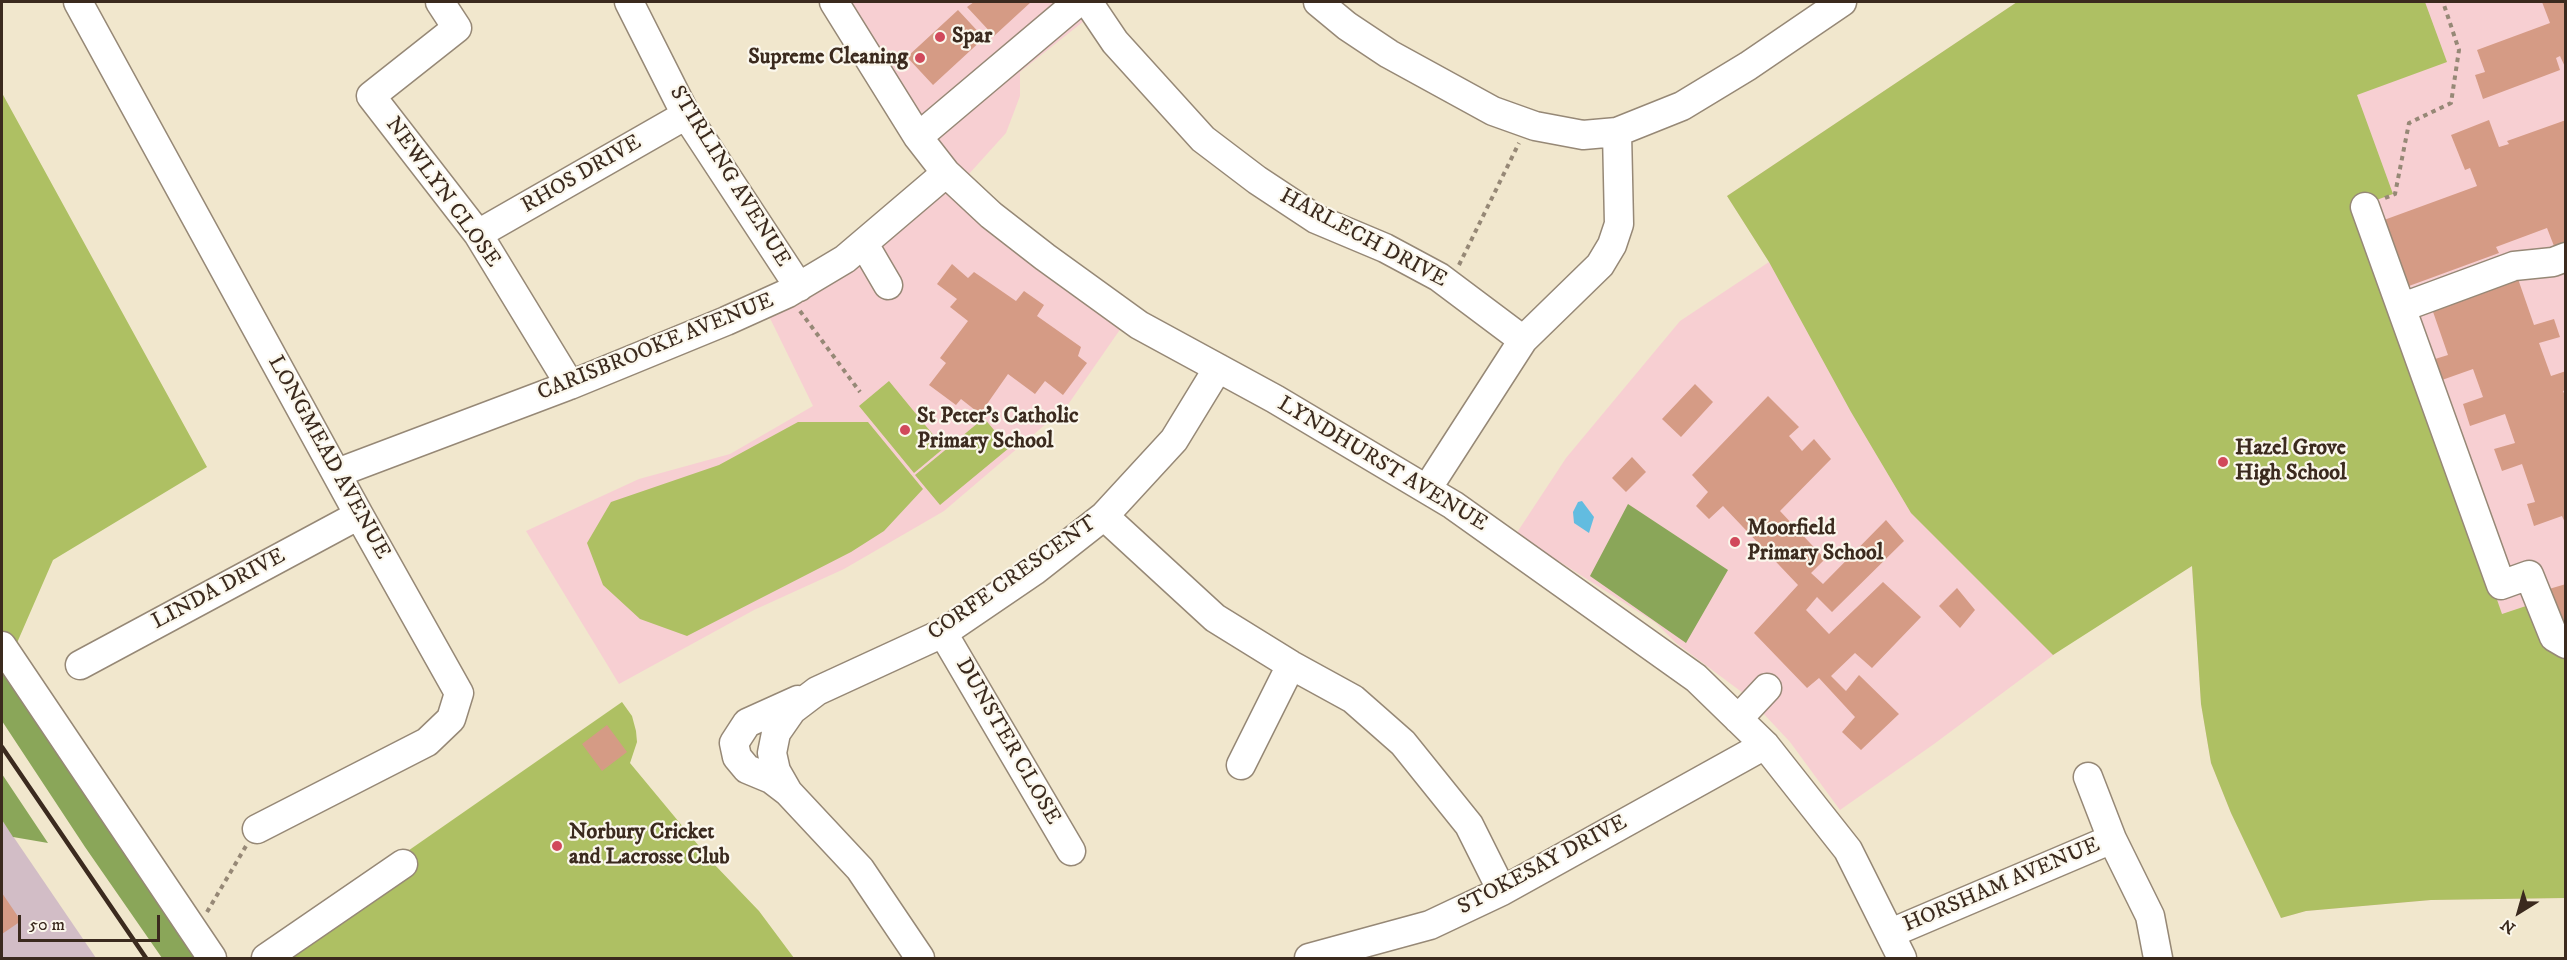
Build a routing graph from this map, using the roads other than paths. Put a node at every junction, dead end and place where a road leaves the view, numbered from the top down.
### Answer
1 (78, 2) edge
2 (440, 2) edge
3 (629, 2) edge
4 (834, 2) edge
5 (1078, 2) edge
6 (1088, 2) edge
7 (1318, 2) edge
8 (1842, 2) edge
9 (686, 115) junction
10 (1617, 132) junction
11 (918, 137) junction
12 (946, 173) junction
13 (2365, 207) road end
14 (478, 234) junction
15 (864, 244) junction
16 (2565, 257) edge
17 (888, 285) dead end
18 (793, 290) junction
19 (2403, 307) junction
20 (1523, 340) junction
21 (1218, 368) junction
22 (570, 385) junction
23 (337, 473) junction
24 (1427, 489) junction
25 (359, 515) junction
26 (1104, 516) junction
27 (943, 633) junction
28 (2565, 644) edge
29 (2, 646) edge
30 (80, 665) dead end
31 (1291, 665) junction
32 (1767, 688) dead end
33 (817, 691) junction
34 (1738, 719) junction
35 (1765, 745) junction
36 (1241, 765) dead end
37 (2088, 777) dead end
38 (788, 792) junction
39 (257, 829) road end
40 (2112, 839) junction
41 (1071, 851) dead end
42 (403, 864) dead end
43 (1502, 891) junction
44 (1897, 946) edge
45 (212, 958) edge
46 (266, 958) edge
47 (920, 958) edge
48 (1309, 958) edge
49 (2158, 958) edge

1 - 23 street, LONGMEAD AVENUE
2 - 14 street, NEWLYN CLOSE
3 - 9 street, STIRLING AVENUE
4 - 11 street, LYNDHURST AVENUE
5 - 11 street
6 - 20 street, HARLECH DRIVE
7 - 10 street
8 - 10 street
9 - 14 street, RHOS DRIVE
9 - 18 street, STIRLING AVENUE
10 - 20 street
11 - 12 street, LYNDHURST AVENUE
12 - 15 street, CARISBROOKE AVENUE
12 - 21 street, LYNDHURST AVENUE
13 - 19 street
14 - 22 street, NEWLYN CLOSE
15 - 17 street
15 - 18 street, CARISBROOKE AVENUE
16 - 19 street
18 - 22 street, CARISBROOKE AVENUE
19 - 28 street
20 - 24 street
21 - 24 street, LYNDHURST AVENUE
21 - 26 street, CORFE CRESCENT
22 - 23 street, CARISBROOKE AVENUE
23 - 25 street, LONGMEAD AVENUE
24 - 34 street, LYNDHURST AVENUE
25 - 30 street, LINDA DRIVE
25 - 39 street, LONGMEAD AVENUE
26 - 27 street, CORFE CRESCENT
26 - 31 street
27 - 33 street, CORFE CRESCENT
27 - 41 street, DUNSTER CLOSE
29 - 45 street
31 - 36 street
31 - 43 street
32 - 34 street
33 - 38 street, CORFE CRESCENT
33 - 38 street, CORFE CRESCENT
34 - 35 street, LYNDHURST AVENUE
35 - 43 street, STOKESAY DRIVE
35 - 44 street, LYNDHURST AVENUE
37 - 40 street
38 - 47 street, CORFE CRESCENT
40 - 44 street, HORSHAM AVENUE
40 - 49 street
42 - 46 street
43 - 48 street, STOKESAY DRIVE

